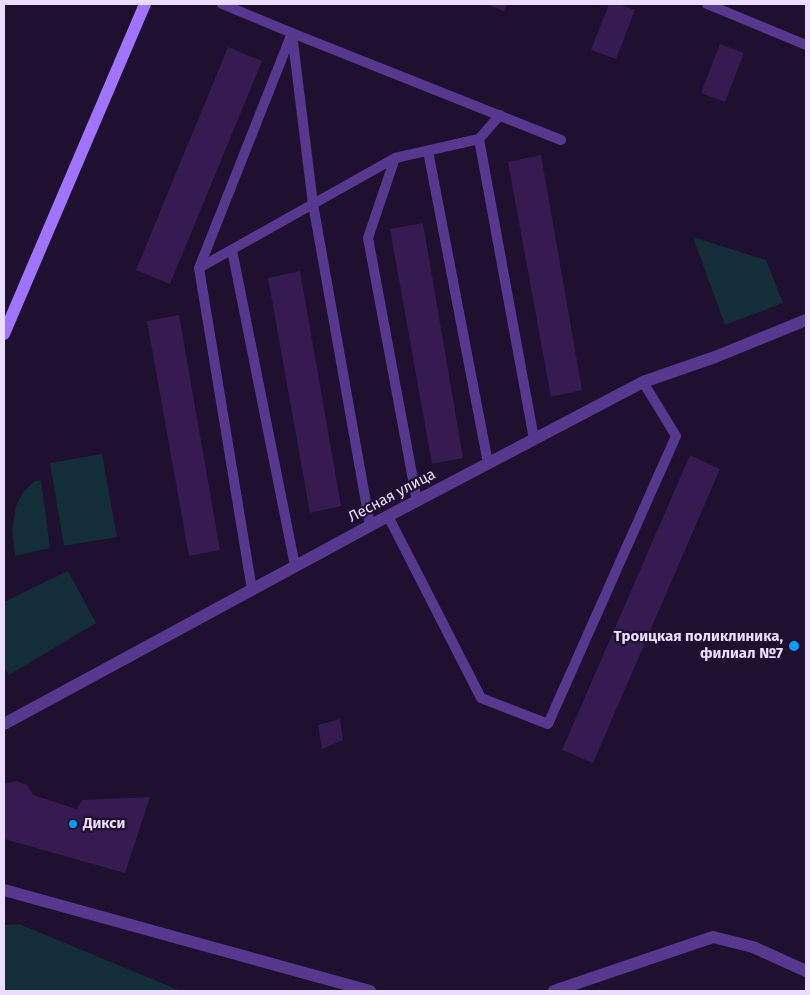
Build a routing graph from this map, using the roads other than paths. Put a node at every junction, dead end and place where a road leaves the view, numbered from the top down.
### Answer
1 (144, 4) edge
2 (222, 4) edge
3 (707, 4) edge
4 (292, 33) junction
5 (806, 45) edge
6 (500, 115) junction
7 (479, 139) junction
8 (561, 140) dead end
9 (428, 151) junction
10 (395, 158) junction
11 (313, 204) junction
12 (232, 250) junction
13 (199, 268) junction
14 (806, 320) edge
15 (4, 334) edge
16 (643, 382) junction
17 (534, 440) junction
18 (488, 464) junction
19 (417, 501) junction
20 (388, 516) junction
21 (370, 526) junction
22 (295, 566) junction
23 (252, 590) junction
24 (4, 724) edge
25 (4, 890) edge
26 (806, 970) edge
27 (370, 991) edge
28 (554, 991) edge

1 - 15 street
2 - 4 lane
3 - 5 lane
4 - 6 lane
4 - 11 lane
4 - 13 lane
6 - 7 lane
6 - 8 lane
7 - 9 lane
7 - 17 lane
9 - 10 lane
9 - 18 lane
10 - 11 lane
10 - 19 lane
11 - 12 lane
11 - 21 lane
12 - 13 lane
12 - 22 lane
13 - 23 lane
14 - 16 street, Лесная улица
16 - 17 street, Лесная улица
16 - 20 lane
17 - 18 street, Лесная улица
18 - 19 street, Лесная улица
19 - 20 street, Лесная улица
20 - 21 street, Лесная улица
21 - 22 street, Лесная улица
22 - 23 street, Лесная улица
23 - 24 street, Лесная улица
25 - 27 street
26 - 28 street

